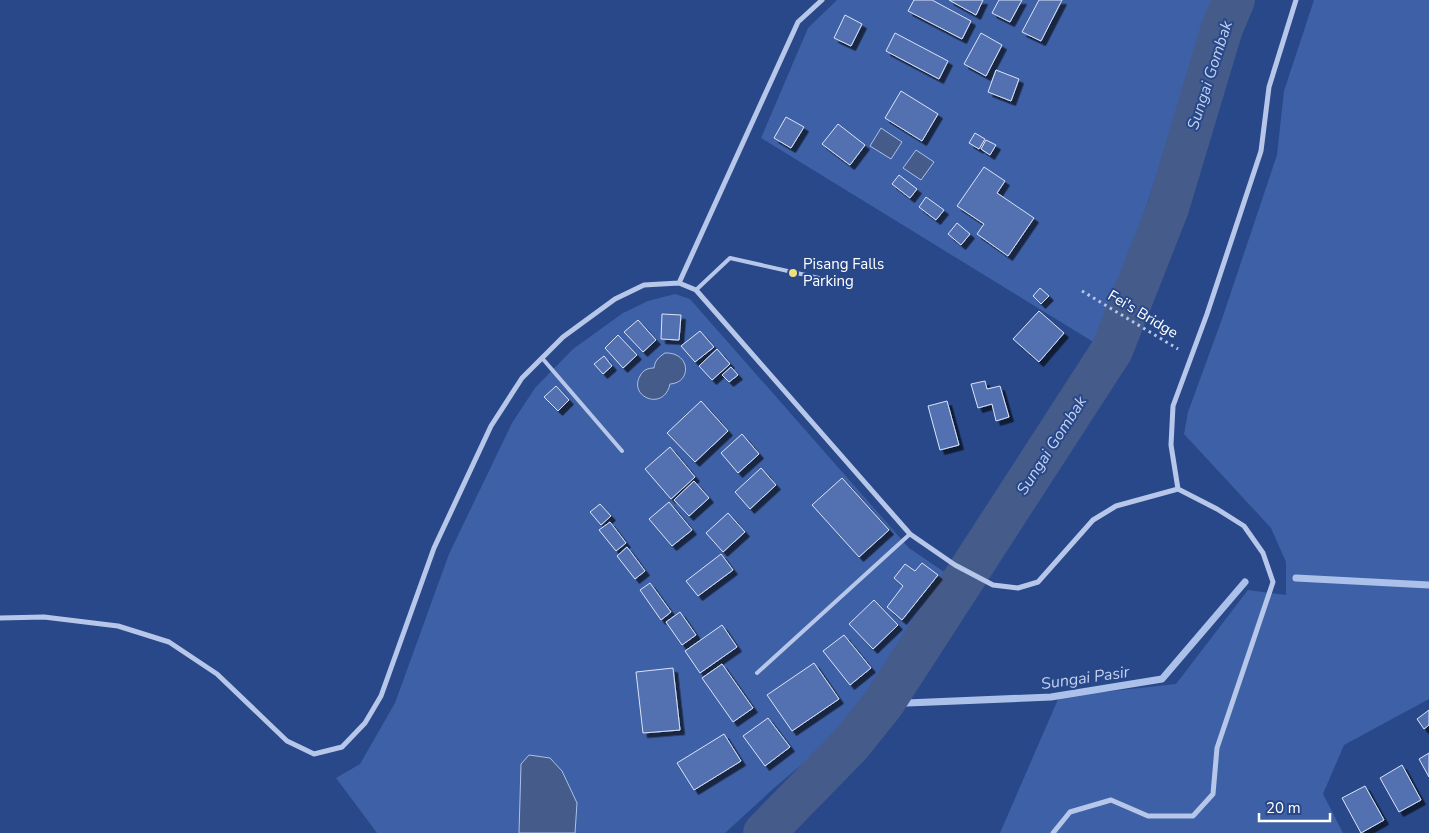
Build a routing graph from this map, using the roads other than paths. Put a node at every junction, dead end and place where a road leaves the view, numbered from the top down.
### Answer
1 (822, 0) edge
2 (1296, 0) edge
3 (820, 278) dead end
4 (679, 283) junction
5 (696, 290) junction
6 (542, 358) junction
7 (622, 451) dead end
8 (1178, 489) junction
9 (910, 534) junction
10 (0, 618) edge
11 (757, 672) dead end
12 (1053, 833) edge

1 - 4 street
2 - 8 street
3 - 5 lane
4 - 5 street
4 - 6 street
5 - 9 street
6 - 7 lane
6 - 10 street
8 - 9 street
8 - 12 street
9 - 11 lane

